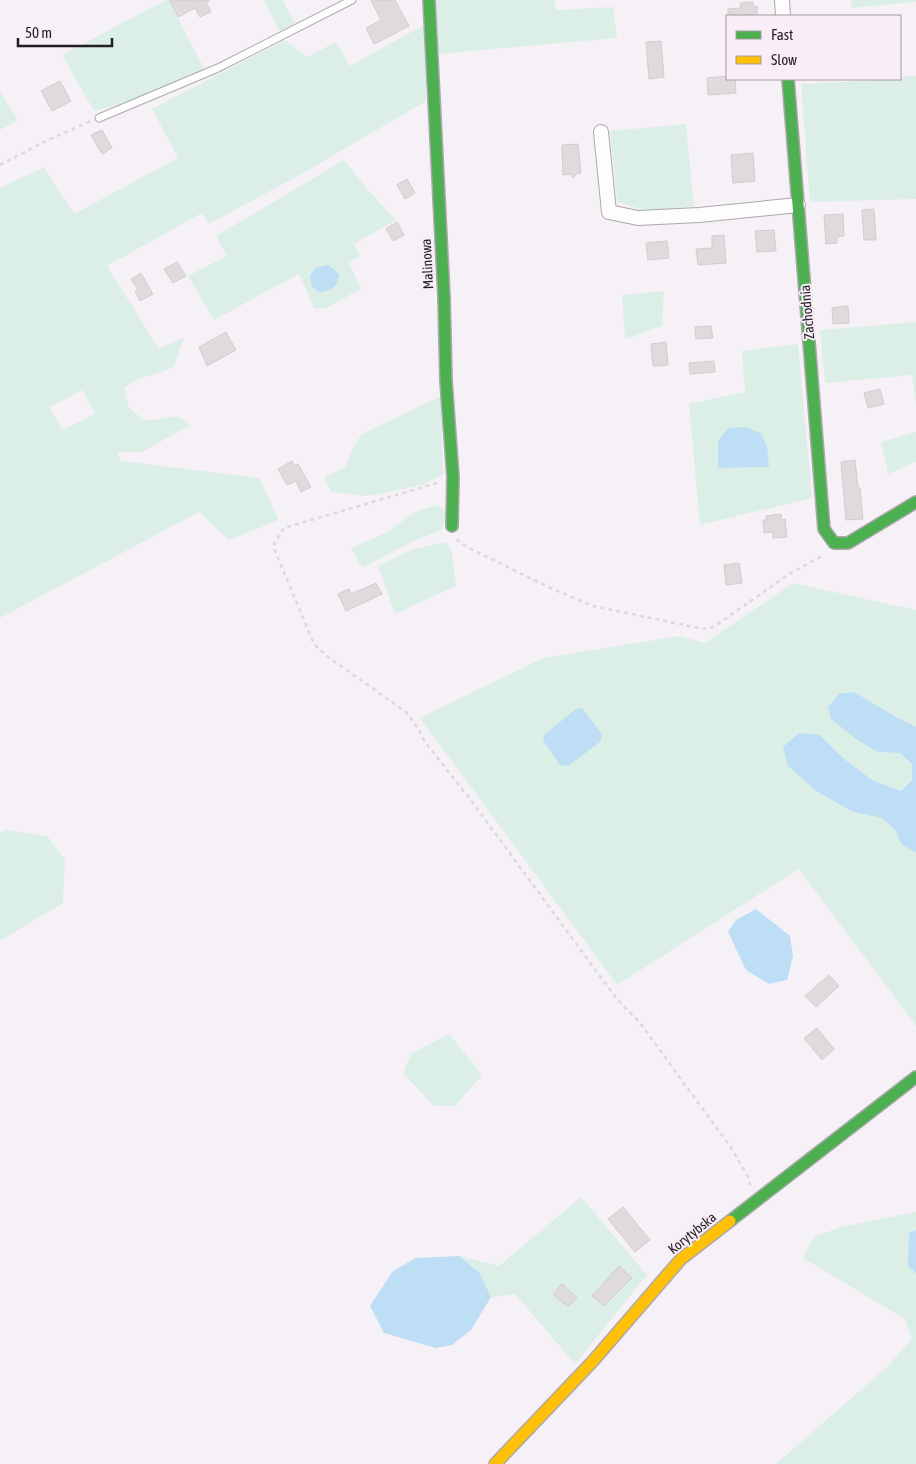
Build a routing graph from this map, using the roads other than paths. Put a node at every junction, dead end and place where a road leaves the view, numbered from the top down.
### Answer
1 (352, 0) edge
2 (429, 0) edge
3 (782, 0) edge
4 (784, 15) edge
5 (788, 80) edge
6 (99, 118) road end
7 (601, 132) dead end
8 (798, 206) junction
9 (916, 502) edge
10 (452, 526) road end
11 (916, 1077) edge
12 (495, 1464) edge

1 - 6 lane
2 - 10 street, Malinowa
3 - 4 street
5 - 8 street, Zachodnia
7 - 8 street
8 - 9 street, Zachodnia
11 - 12 street, Korytybska

